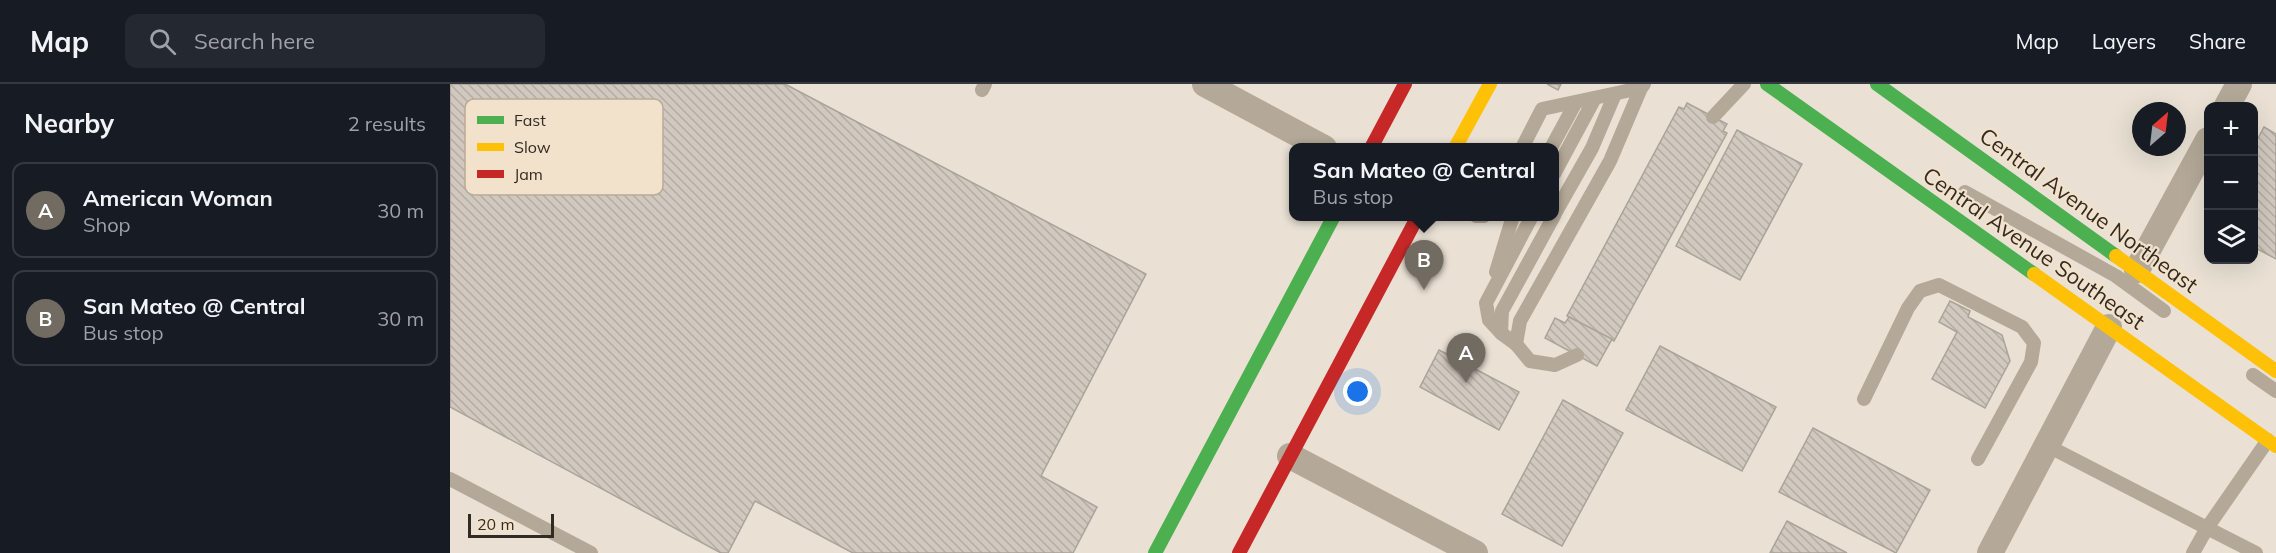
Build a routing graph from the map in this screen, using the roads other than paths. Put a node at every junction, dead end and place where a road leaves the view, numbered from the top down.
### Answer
1 (1205, 84) edge
2 (1405, 84) edge
3 (1490, 84) edge
4 (1743, 84) edge
5 (1767, 84) edge
6 (1877, 84) edge
7 (2239, 84) edge
8 (1643, 86) edge
9 (1615, 94) junction
10 (1595, 98) junction
11 (1576, 102) junction
12 (2229, 102) edge
13 (1713, 117) dead end
14 (1316, 143) edge
15 (1373, 143) edge
16 (1457, 143) edge
17 (1524, 143) edge
18 (1553, 143) edge
19 (2204, 147) edge
20 (1559, 165) edge
21 (1965, 192) dead end
22 (1559, 207) edge
23 (1331, 221) edge
24 (1415, 221) edge
25 (1511, 221) edge
26 (1529, 221) edge
27 (1551, 221) edge
28 (2137, 270) junction
29 (1486, 303) junction
30 (2172, 317) dead end
31 (2109, 327) junction
32 (1501, 333) junction
33 (1516, 344) junction
34 (1577, 355) dead end
35 (2238, 364) dead end
36 (2276, 371) edge
37 (2276, 391) edge
38 (1864, 399) dead end
39 (2272, 443) edge
40 (2046, 445) junction
41 (1290, 456) junction
42 (1978, 459) dead end
43 (450, 478) edge
44 (2206, 528) junction
45 (591, 553) edge
46 (1155, 553) edge
47 (1239, 553) edge
48 (1475, 553) edge
49 (1990, 553) edge
50 (2193, 553) edge
51 (2256, 553) edge

1 - 14 street
2 - 15 main road
3 - 16 main road
4 - 13 lane
5 - 31 main road, Central Avenue Southeast
6 - 28 main road, Central Avenue Northeast
7 - 12 street
8 - 9 lane
8 - 33 lane
9 - 10 lane
9 - 22 lane
10 - 11 lane
10 - 20 lane
11 - 17 lane
11 - 18 lane
19 - 28 street
21 - 30 lane, Central Avenue Southeast
23 - 46 main road
24 - 41 main road
25 - 29 lane
26 - 29 lane
27 - 32 lane
28 - 36 main road, Central Avenue Northeast
29 - 32 lane
31 - 39 main road, Central Avenue Southeast
31 - 40 street
32 - 33 lane
33 - 34 lane
35 - 37 lane
38 - 42 lane
39 - 44 lane
40 - 44 lane
40 - 49 street
41 - 47 main road
41 - 48 street
43 - 45 lane
44 - 50 lane
44 - 51 lane

